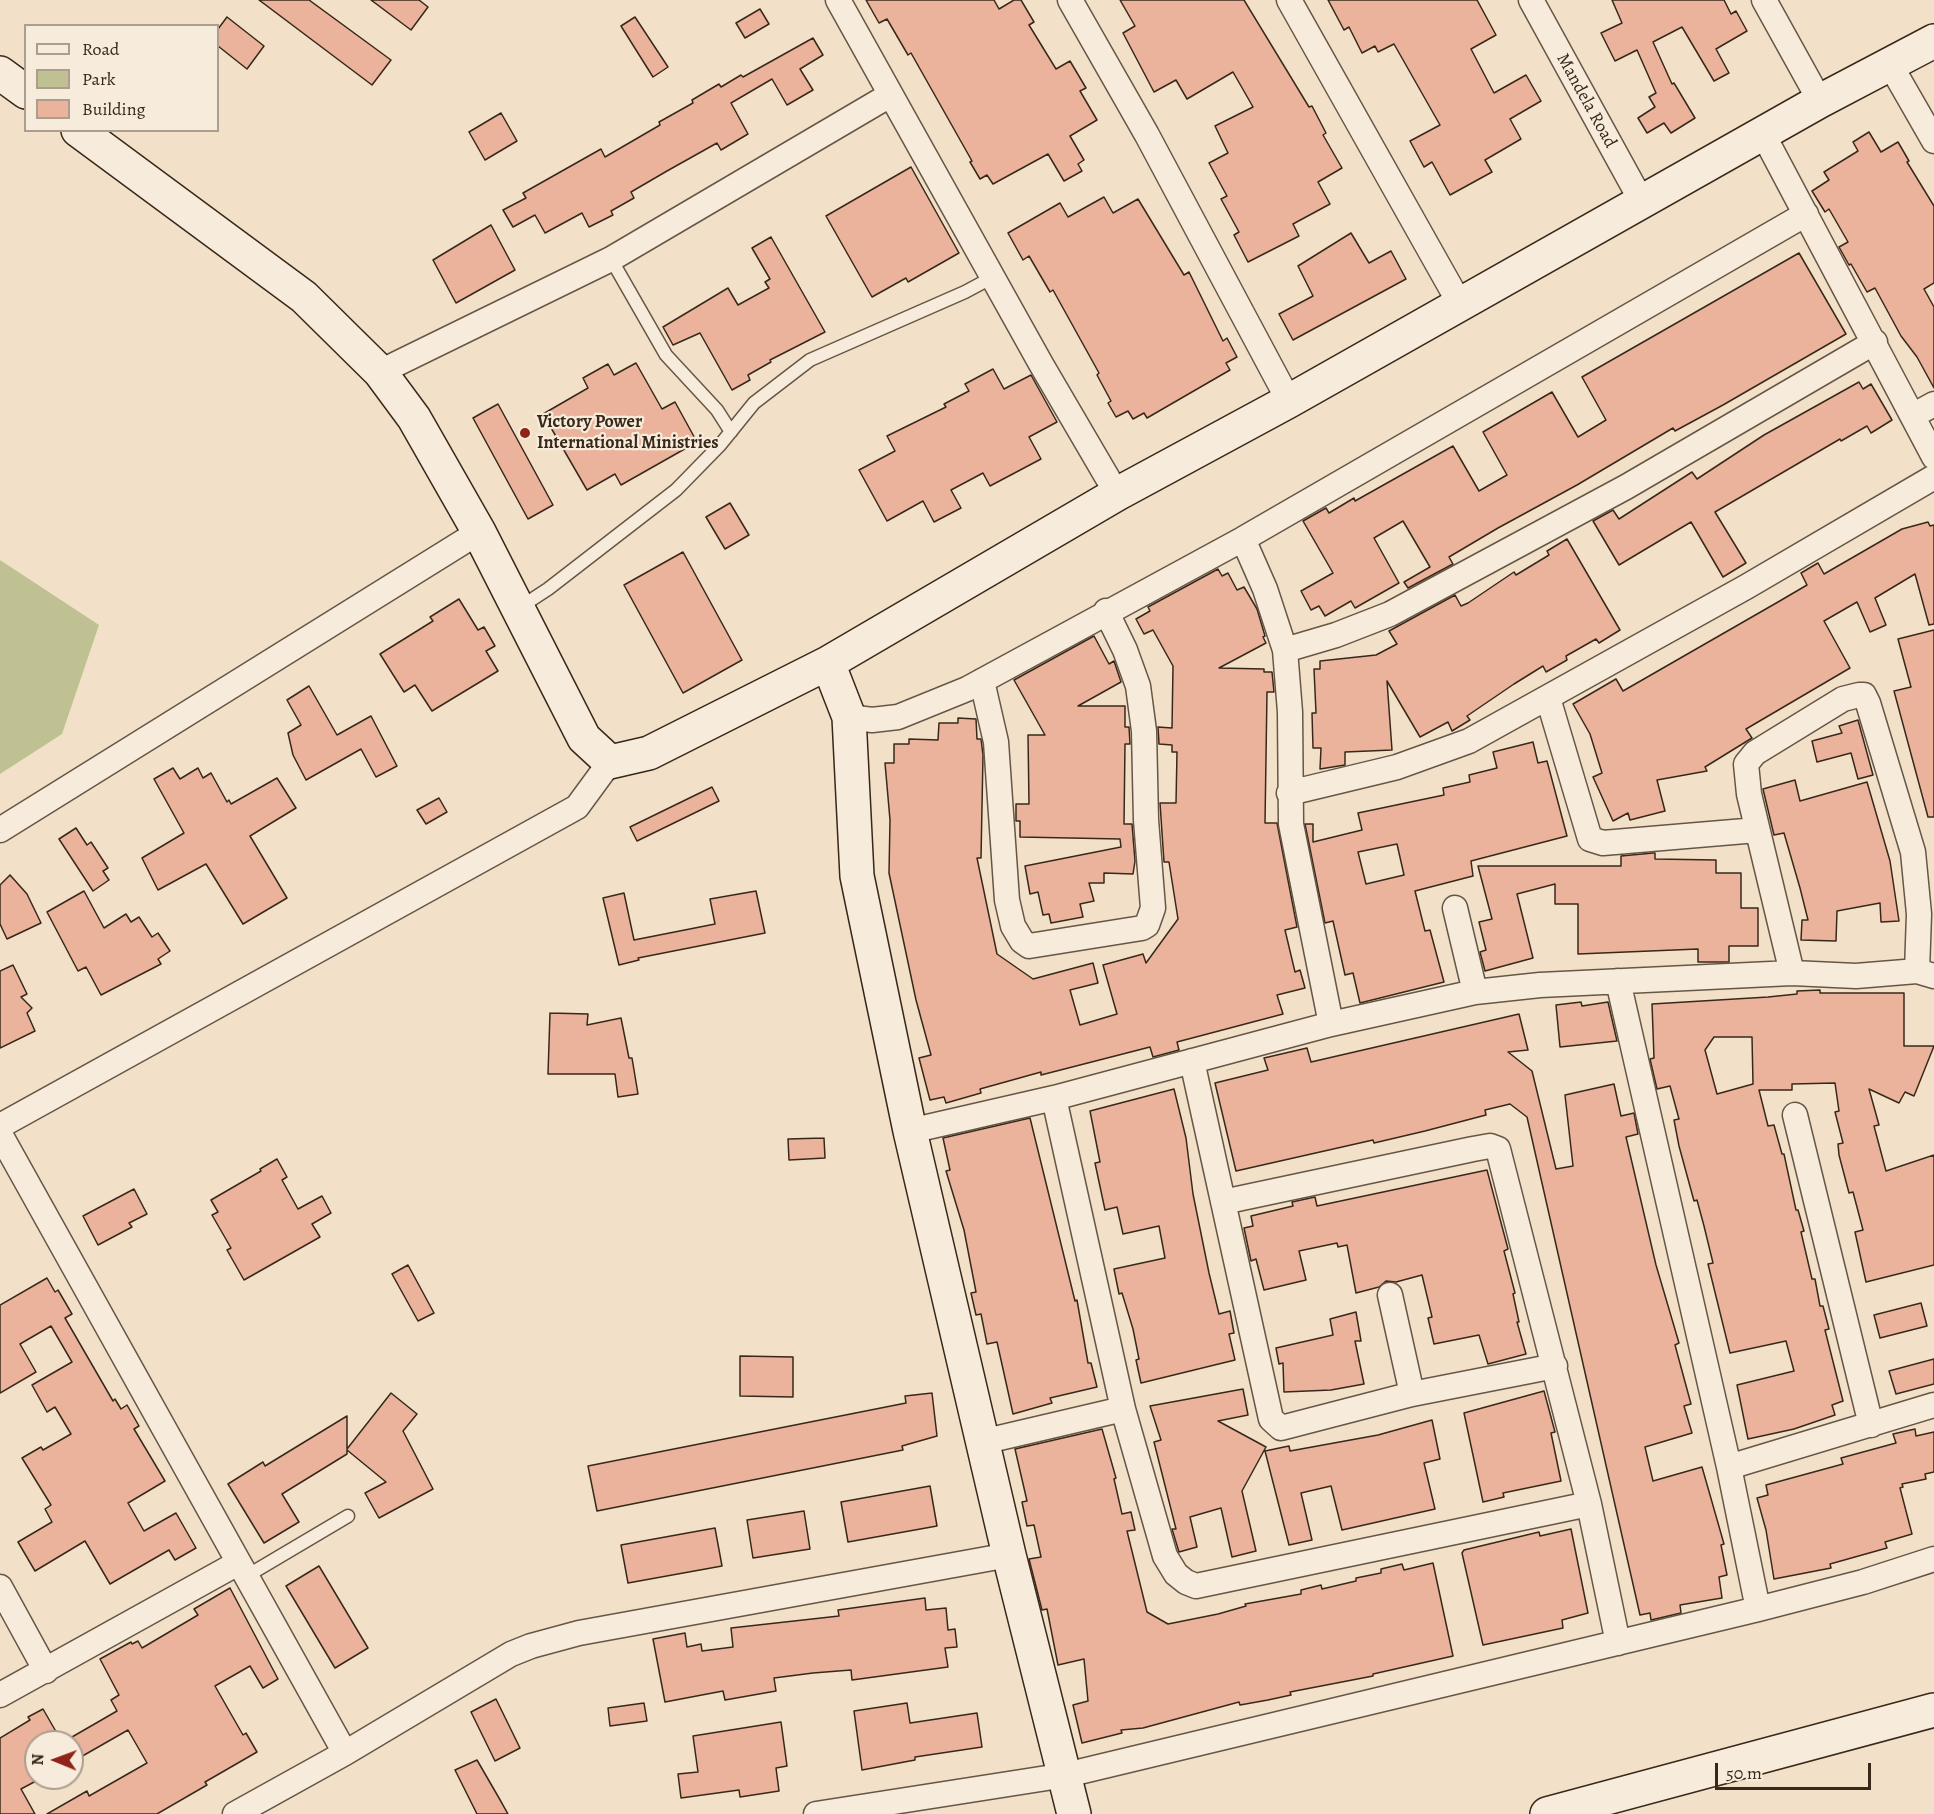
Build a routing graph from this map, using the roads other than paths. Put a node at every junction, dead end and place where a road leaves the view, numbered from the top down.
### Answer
1 (838, 0) edge
2 (1070, 0) edge
3 (1289, 0) edge
4 (1531, 0) edge
5 (1764, 0) edge
6 (1934, 41) edge
7 (1891, 66) junction
8 (0, 73) edge
9 (24, 91) edge
10 (890, 95) junction
11 (1820, 101) junction
12 (81, 132) edge
13 (1763, 134) junction
14 (1934, 141) edge
15 (1642, 202) junction
16 (1806, 214) junction
17 (611, 259) junction
18 (993, 277) junction
19 (1460, 304) junction
20 (1875, 342) junction
21 (380, 372) junction
22 (1289, 401) junction
23 (1924, 410) edge
24 (731, 432) junction
25 (1934, 457) edge
26 (1934, 477) edge
27 (1117, 494) junction
28 (479, 532) junction
29 (1243, 539) junction
30 (518, 608) junction
31 (1106, 612) junction
32 (1285, 650) junction
33 (828, 663) junction
34 (982, 681) junction
35 (1548, 698) junction
36 (849, 717) junction
37 (610, 762) junction
38 (1289, 793) junction
39 (0, 830) edge
40 (1757, 830) junction
41 (1455, 908) dead end
42 (1792, 973) junction
43 (1926, 974) edge
44 (1618, 981) junction
45 (1475, 992) junction
46 (1331, 1024) junction
47 (1192, 1061) junction
48 (1054, 1098) junction
49 (1795, 1114) dead end
50 (0, 1126) edge
51 (910, 1131) junction
52 (0, 1134) edge
53 (1223, 1202) junction
54 (1390, 1295) dead end
55 (1555, 1366) junction
56 (1412, 1394) junction
57 (1934, 1406) edge
58 (1123, 1409) junction
59 (1871, 1425) junction
60 (982, 1442) junction
61 (1729, 1467) junction
62 (1589, 1504) junction
63 (348, 1516) dead end
64 (1009, 1555) junction
65 (1934, 1559) edge
66 (242, 1570) junction
67 (0, 1587) edge
68 (1758, 1609) junction
69 (1618, 1643) junction
70 (46, 1671) junction
71 (0, 1695) edge
72 (1934, 1710) edge
73 (345, 1753) junction
74 (1066, 1776) junction
75 (235, 1814) edge
76 (816, 1814) edge
77 (1074, 1814) edge
78 (1547, 1814) edge

1 - 10 street
2 - 22 street
3 - 19 street
4 - 15 street, Mandela Road
5 - 11 street
6 - 7 street
7 - 11 street
7 - 14 street
8 - 9 street
10 - 17 street
10 - 18 street
11 - 13 street
12 - 21 street
13 - 15 street
13 - 16 street
15 - 19 street
16 - 20 street
16 - 29 street
17 - 21 street
17 - 24 lane
18 - 24 lane
18 - 27 street
19 - 22 street
20 - 23 street
20 - 32 street
21 - 28 street
22 - 27 street
23 - 25 street
24 - 30 lane
26 - 35 street
27 - 33 street
28 - 30 street
28 - 39 street
29 - 31 street
29 - 32 street
30 - 37 street
31 - 34 street
31 - 34 street
32 - 38 street
33 - 36 street
33 - 37 street
34 - 36 street
35 - 38 street
35 - 40 street
36 - 51 street
37 - 50 street
38 - 46 street
40 - 42 street
40 - 43 street
41 - 45 street
42 - 43 street
42 - 44 street
44 - 45 street
44 - 61 street
45 - 46 street
46 - 47 street
47 - 48 street
47 - 53 street
48 - 51 street
48 - 58 street
49 - 59 street
51 - 60 street
52 - 66 street
53 - 55 street
53 - 56 street
54 - 56 street
55 - 56 street
55 - 62 street
57 - 59 street
58 - 60 street
58 - 62 street
59 - 61 street
60 - 64 street
61 - 68 street
62 - 69 street
63 - 66 lane
64 - 73 street
64 - 74 street
65 - 68 street
66 - 70 street
66 - 73 street
67 - 70 street
68 - 69 street
69 - 74 street
70 - 71 street
72 - 78 street
73 - 75 street
74 - 76 street
74 - 77 street

